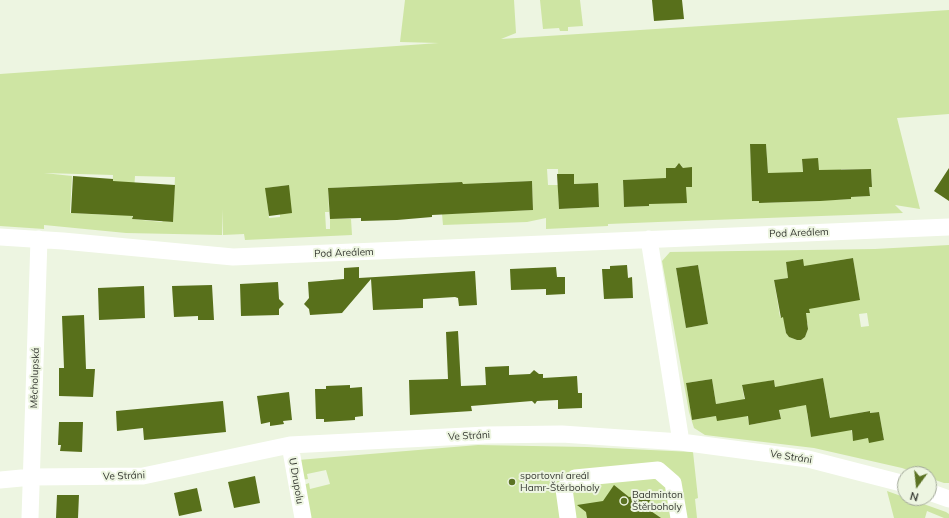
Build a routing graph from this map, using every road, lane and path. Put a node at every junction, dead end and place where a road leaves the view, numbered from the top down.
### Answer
1 (949, 227) edge
2 (0, 237) edge
3 (39, 239) junction
4 (649, 240) junction
5 (681, 442) junction
6 (290, 445) junction
7 (32, 477) junction
8 (0, 480) edge
9 (897, 482) edge
10 (937, 495) edge
11 (949, 499) edge
12 (30, 518) edge
13 (303, 518) edge
14 (568, 518) edge
15 (679, 518) edge

1 - 4 street, Pod Areálem
2 - 3 street, Pod Areálem
3 - 4 street, Pod Areálem
3 - 7 street, Měcholupská
4 - 5 street
5 - 6 street, Ve Stráni
5 - 9 street, Ve Stráni
6 - 7 street, Ve Stráni
6 - 13 street, U Drupolu
7 - 8 street, Ve Stráni
7 - 12 street, Měcholupská
10 - 11 street
14 - 15 street

